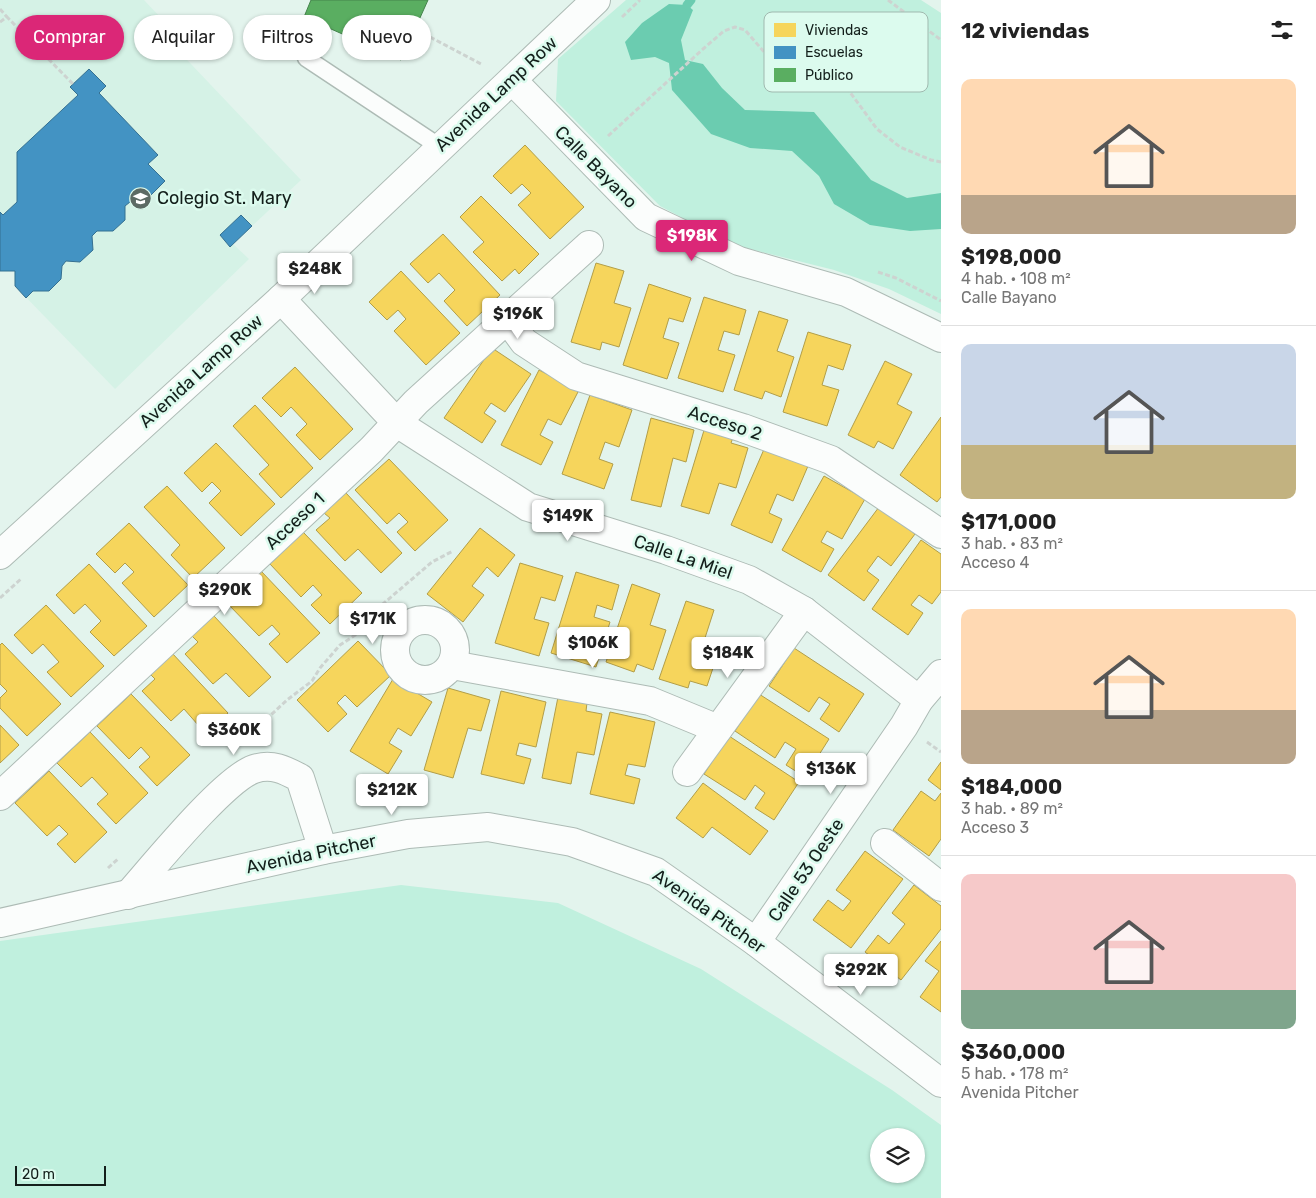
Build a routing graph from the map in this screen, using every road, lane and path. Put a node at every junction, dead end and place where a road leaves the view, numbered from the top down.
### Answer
1 (596, 0) edge
2 (888, 0) edge
3 (0, 9) edge
4 (904, 12) edge
5 (8, 17) junction
6 (0, 22) edge
7 (928, 30) edge
8 (941, 40) edge
9 (764, 52) edge
10 (309, 60) edge
11 (513, 81) junction
12 (73, 84) dead end
13 (850, 92) edge
14 (440, 147) junction
15 (585, 157) junction
16 (941, 162) edge
17 (589, 245) dead end
18 (281, 299) junction
19 (508, 320) junction
20 (941, 338) edge
21 (397, 423) junction
22 (941, 534) edge
23 (453, 551) dead end
24 (0, 555) edge
25 (804, 611) junction
26 (452, 665) dead end
27 (941, 674) edge
28 (919, 700) junction
29 (718, 729) junction
30 (237, 746) dead end
31 (687, 772) dead end
32 (0, 796) edge
33 (886, 843) dead end
34 (323, 850) junction
35 (125, 852) dead end
36 (103, 872) dead end
37 (941, 887) edge
38 (128, 895) junction
39 (0, 923) edge
40 (756, 942) junction
41 (941, 1083) edge

1 - 11 street, Avenida Lamp Row
2 - 4 path
3 - 5 path
5 - 6 path
5 - 12 path
7 - 8 path
9 - 15 path
10 - 14 lane
11 - 14 street, Avenida Lamp Row
11 - 15 street, Calle Bayano
13 - 16 path
14 - 18 street, Avenida Lamp Row
15 - 20 street, Calle Bayano
17 - 19 street, Acceso 1
18 - 21 street, Calle La Miel
18 - 24 street, Avenida Lamp Row
19 - 21 street, Acceso 1
19 - 22 street, Acceso 2
21 - 25 street, Calle La Miel
21 - 32 street, Acceso 1
23 - 30 path
25 - 28 street, Calle La Miel
25 - 29 street
26 - 29 street
27 - 28 street, Calle 53 Oeste
28 - 40 street, Calle 53 Oeste
29 - 31 street
33 - 37 street
34 - 38 street, Avenida Pitcher
34 - 38 street
34 - 40 street, Avenida Pitcher
35 - 36 path
38 - 39 street, Avenida Pitcher
40 - 41 street, Avenida Pitcher

